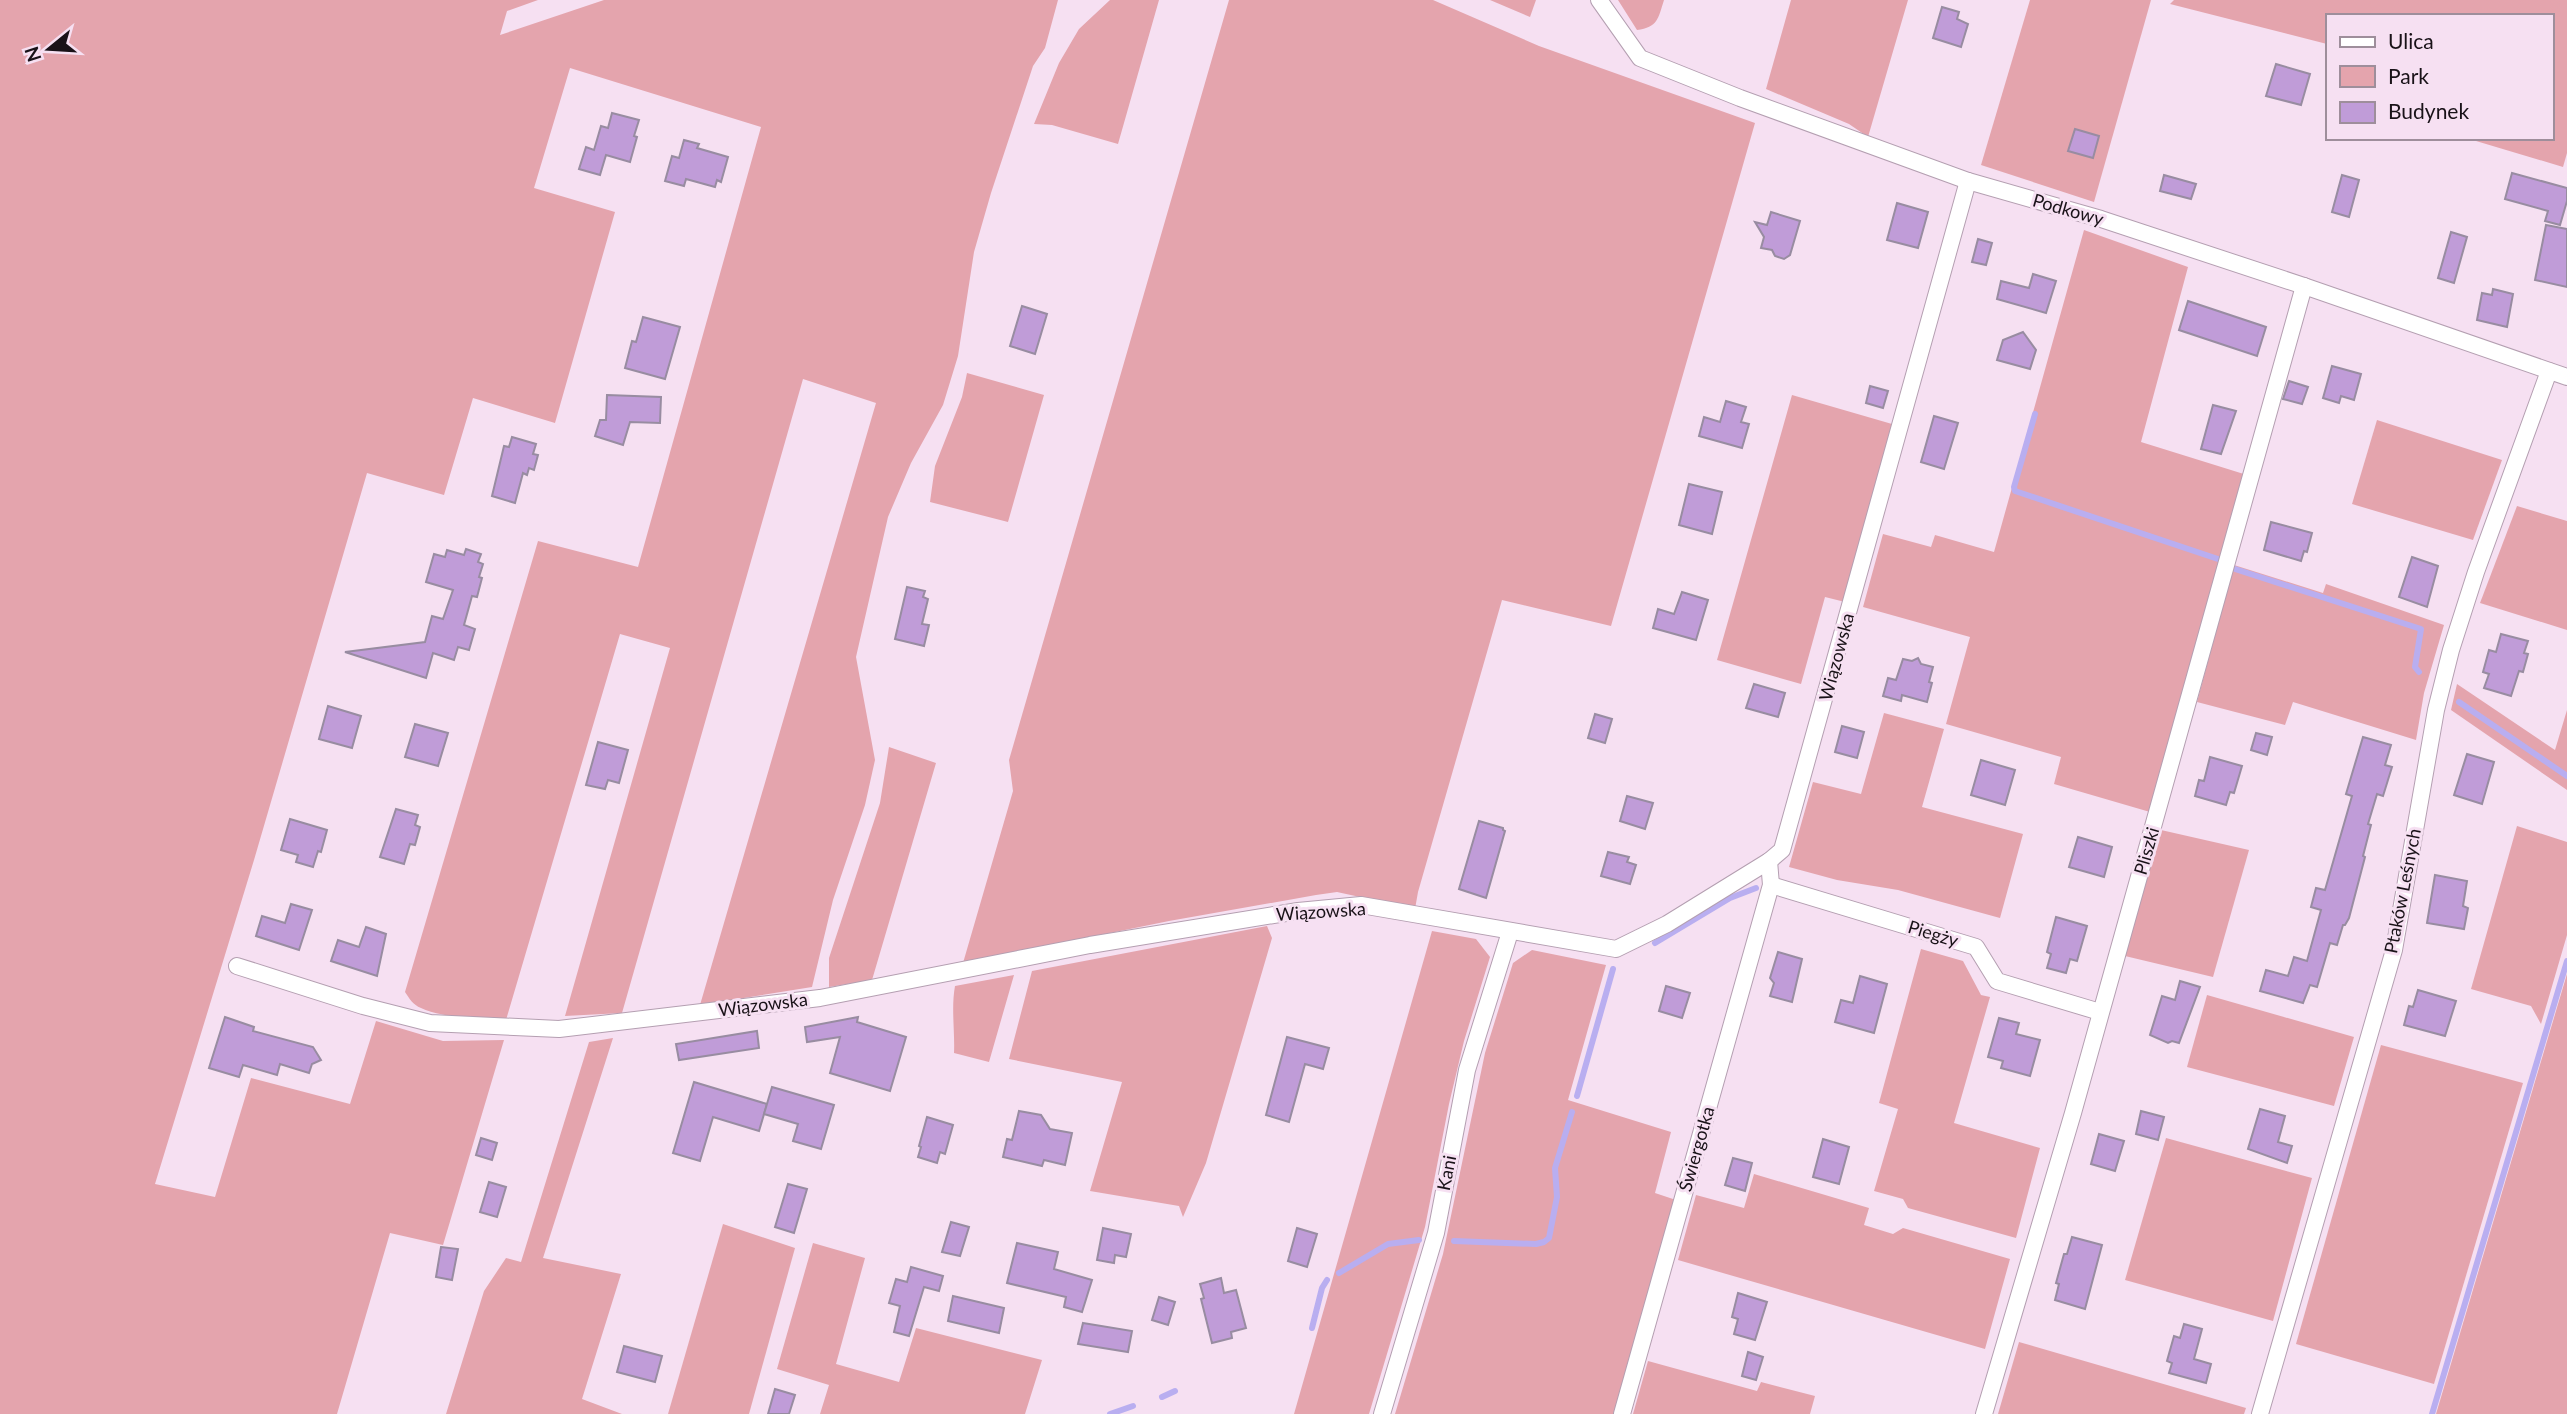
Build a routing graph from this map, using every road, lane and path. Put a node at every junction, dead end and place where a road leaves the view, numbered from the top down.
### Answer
1 (1598, 0) edge
2 (1968, 181) junction
3 (2304, 286) junction
4 (2549, 371) junction
5 (2567, 377) edge
6 (1769, 861) junction
7 (1771, 885) junction
8 (1510, 932) junction
9 (237, 966) dead end
10 (2100, 1012) junction
11 (1382, 1414) edge
12 (1622, 1414) edge
13 (1984, 1414) edge
14 (2260, 1414) edge

1 - 2 street, Podkowy
2 - 3 street, Podkowy
2 - 6 street, Wiązowska
3 - 4 street, Podkowy
3 - 10 street, Pliszki
4 - 5 street, Podkowy
4 - 14 street, Ptaków Leśnych
6 - 7 street
6 - 8 street, Wiązowska
7 - 10 street, Piegży
7 - 12 street, Świergotka
8 - 9 street, Wiązowska
8 - 11 street, Kani
10 - 13 street, Pliszki

